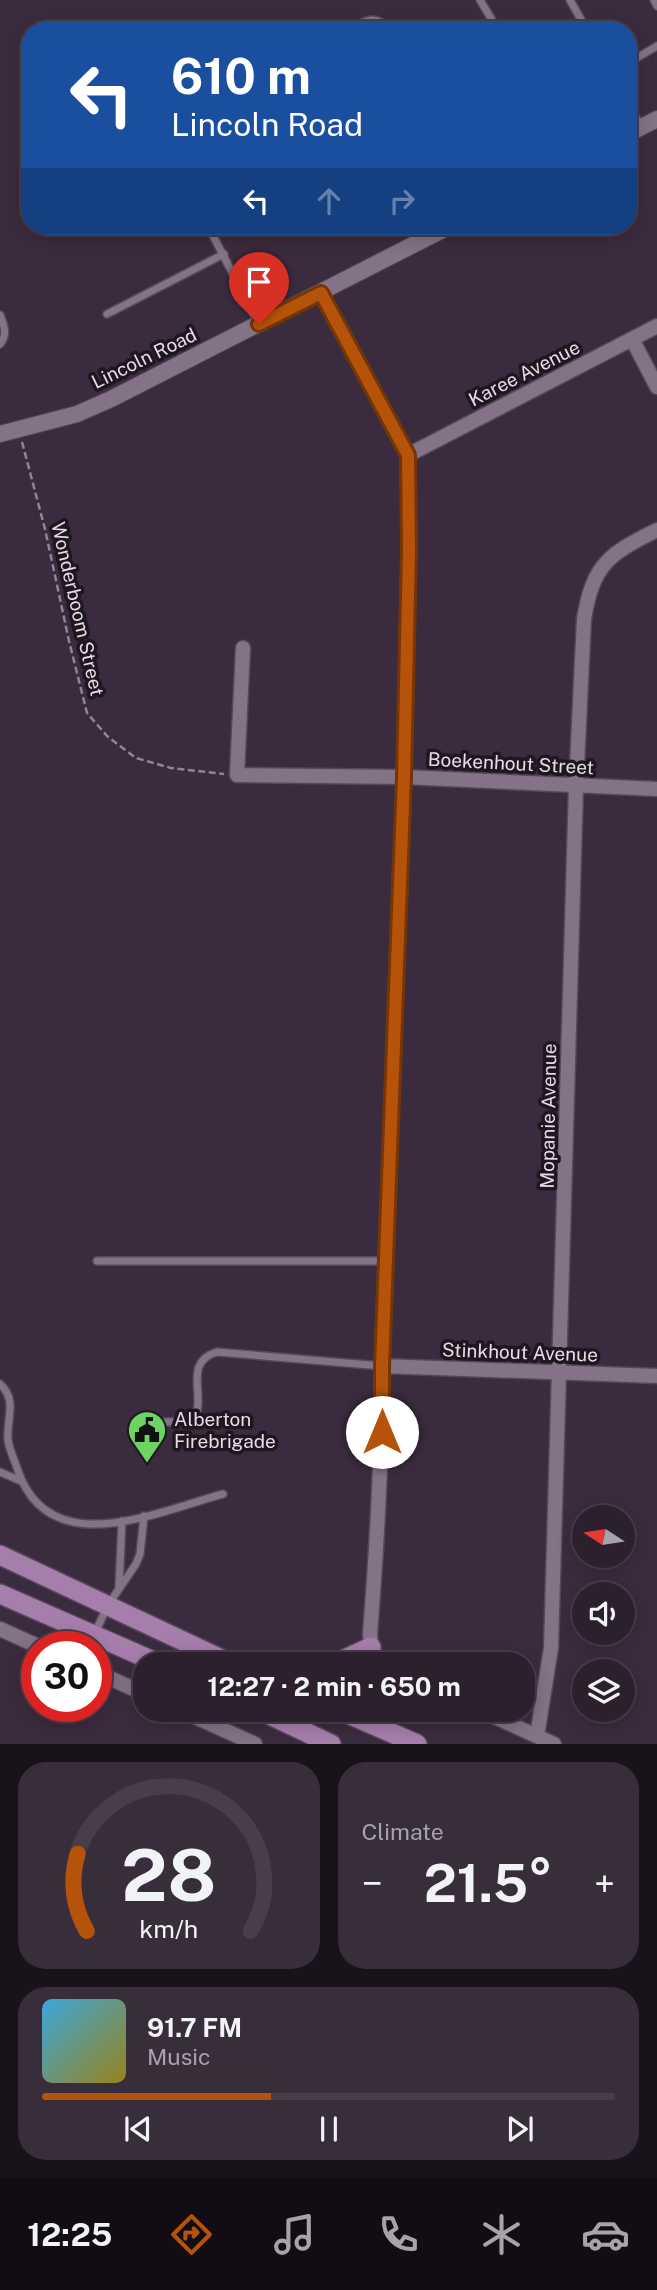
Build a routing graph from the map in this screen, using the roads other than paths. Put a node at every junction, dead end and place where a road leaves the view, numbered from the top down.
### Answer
1 (481, 0) edge
2 (570, 0) edge
3 (654, 0) edge
4 (657, 6) edge
5 (493, 21) edge
6 (582, 21) edge
7 (657, 46) edge
8 (637, 57) edge
9 (657, 119) edge
10 (637, 127) edge
11 (213, 235) edge
12 (433, 235) edge
13 (224, 254) junction
14 (321, 293) junction
15 (107, 314) dead end
16 (0, 315) edge
17 (259, 324) junction
18 (657, 327) edge
19 (632, 339) junction
20 (0, 344) edge
21 (657, 387) edge
22 (0, 434) edge
23 (408, 455) junction
24 (657, 530) edge
25 (243, 648) dead end
26 (404, 777) junction
27 (576, 786) junction
28 (657, 789) edge
29 (97, 1261) dead end
30 (386, 1261) junction
31 (382, 1366) junction
32 (560, 1374) junction
33 (657, 1376) edge
34 (0, 1384) edge
35 (142, 1423) dead end
36 (4, 1437) edge
37 (0, 1472) edge
38 (21, 1481) junction
39 (223, 1494) dead end
40 (144, 1516) junction
41 (122, 1521) junction
42 (0, 1555) edge
43 (119, 1587) junction
44 (0, 1594) edge
45 (108, 1605) junction
46 (0, 1629) edge
47 (85, 1631) edge
48 (96, 1631) edge
49 (21, 1638) edge
50 (112, 1643) edge
51 (371, 1647) junction
52 (133, 1652) edge
53 (207, 1652) edge
54 (360, 1652) edge
55 (374, 1652) edge
56 (112, 1679) edge
57 (133, 1689) edge
58 (207, 1722) edge
59 (284, 1722) edge
60 (363, 1722) edge
61 (506, 1722) edge
62 (537, 1736) junction
63 (397, 1740) edge
64 (256, 1744) edge
65 (331, 1744) edge
66 (417, 1744) edge
67 (554, 1744) edge

1 - 5 lane
2 - 6 lane
3 - 4 lane
7 - 8 lane
9 - 10 street
11 - 13 lane
12 - 14 street, Lincoln Road
13 - 15 lane
13 - 17 lane
14 - 17 street, Lincoln Road
14 - 23 street
16 - 20 lane
17 - 22 street, Lincoln Road
18 - 19 street, Karee Avenue
19 - 21 street
19 - 23 street, Karee Avenue
23 - 26 street
24 - 27 street, Mopanie Avenue
25 - 26 street, Boekenhout Street
26 - 27 street, Boekenhout Street
26 - 30 street
27 - 28 street, Boekenhout Street
27 - 32 street, Mopanie Avenue
29 - 30 lane
30 - 31 street
31 - 32 street, Stinkhout Avenue
31 - 35 lane
31 - 51 street
32 - 33 street, Stinkhout Avenue
32 - 62 street, Mopanie Avenue
34 - 36 lane
36 - 38 lane
37 - 38 lane
38 - 41 lane
39 - 40 lane
40 - 41 lane
40 - 43 lane
41 - 43 lane
42 - 45 main road
43 - 45 lane
44 - 47 main road
45 - 48 lane
45 - 53 main road
46 - 49 street
50 - 52 main road
51 - 54 main road
51 - 55 street
56 - 57 street
58 - 64 street
59 - 65 main road
60 - 63 main road
61 - 62 street
62 - 67 street
63 - 66 main road

